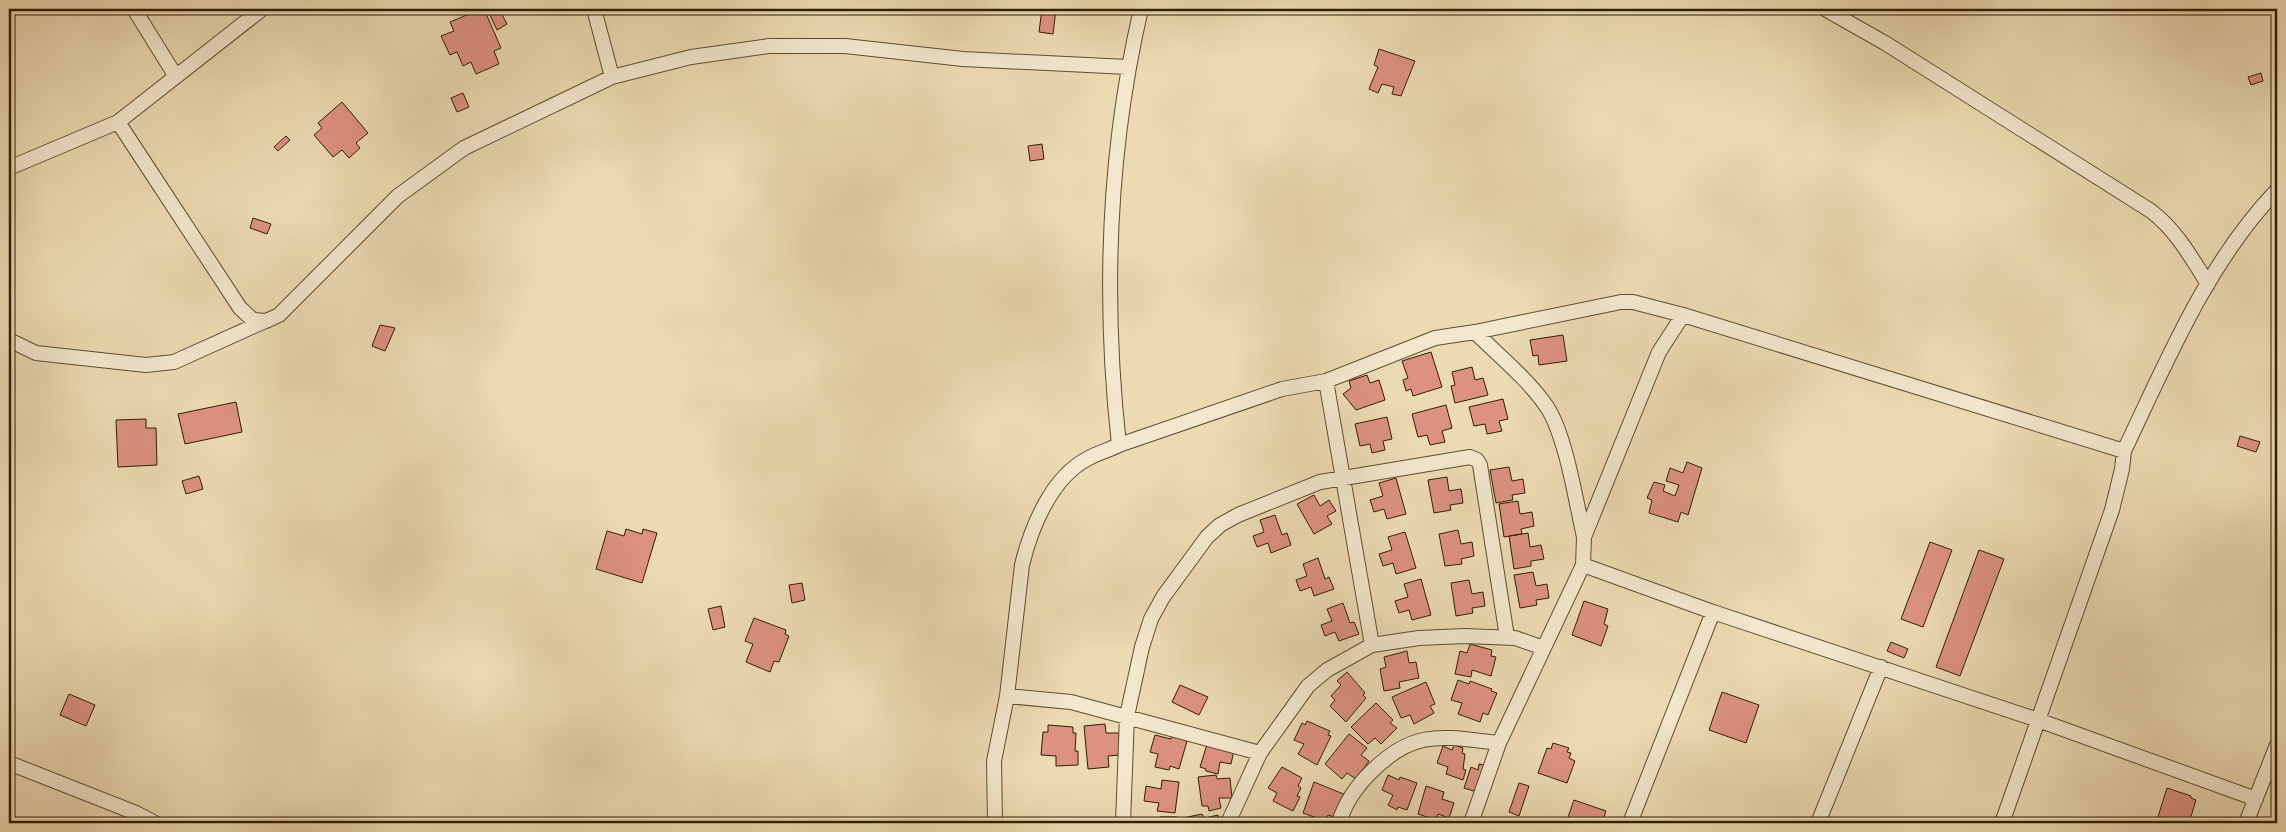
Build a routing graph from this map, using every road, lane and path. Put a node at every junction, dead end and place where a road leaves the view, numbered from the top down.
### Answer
1 (134, 9) edge
2 (262, 9) edge
3 (594, 9) edge
4 (1141, 9) edge
5 (1825, 9) edge
6 (1128, 67) junction
7 (175, 76) junction
8 (612, 77) junction
9 (118, 122) junction
10 (9, 168) edge
11 (2277, 190) edge
12 (2208, 284) junction
13 (1683, 315) junction
14 (266, 321) junction
15 (1475, 332) junction
16 (9, 340) edge
17 (1326, 381) junction
18 (1119, 445) junction
19 (2124, 451) junction
20 (1344, 477) junction
21 (1584, 537) junction
22 (1583, 566) junction
23 (1713, 612) junction
24 (1507, 637) junction
25 (1372, 645) junction
26 (1544, 648) junction
27 (1881, 667) junction
28 (1007, 696) junction
29 (1127, 716) junction
30 (2038, 720) junction
31 (1499, 743) junction
32 (2277, 744) edge
33 (1260, 753) junction
34 (9, 763) edge
35 (2256, 799) junction
36 (155, 823) edge
37 (995, 823) edge
38 (1123, 823) edge
39 (1228, 823) edge
40 (1340, 823) edge
41 (1471, 823) edge
42 (1630, 823) edge
43 (1818, 823) edge
44 (2002, 823) edge
45 (2246, 823) edge

1 - 7 street
2 - 7 street
3 - 8 street
4 - 6 street
5 - 12 street
6 - 8 street
6 - 18 street
7 - 9 street
8 - 14 street
9 - 10 street
9 - 14 street
11 - 12 street
12 - 19 street
13 - 15 street
13 - 19 street
13 - 21 street
14 - 16 street
15 - 17 street
15 - 21 street
17 - 18 street
17 - 20 street
18 - 28 street
19 - 30 street
20 - 24 street
20 - 25 street
20 - 29 street
21 - 22 street
22 - 23 street
22 - 26 street
23 - 27 street
23 - 42 street
24 - 25 street
24 - 26 street
25 - 33 street
26 - 31 street
27 - 30 street
27 - 43 street
28 - 29 street
28 - 37 street
29 - 33 street
29 - 38 street
30 - 35 street
30 - 44 street
31 - 40 street
31 - 41 street
32 - 35 street
33 - 39 street
34 - 36 street
35 - 45 street

